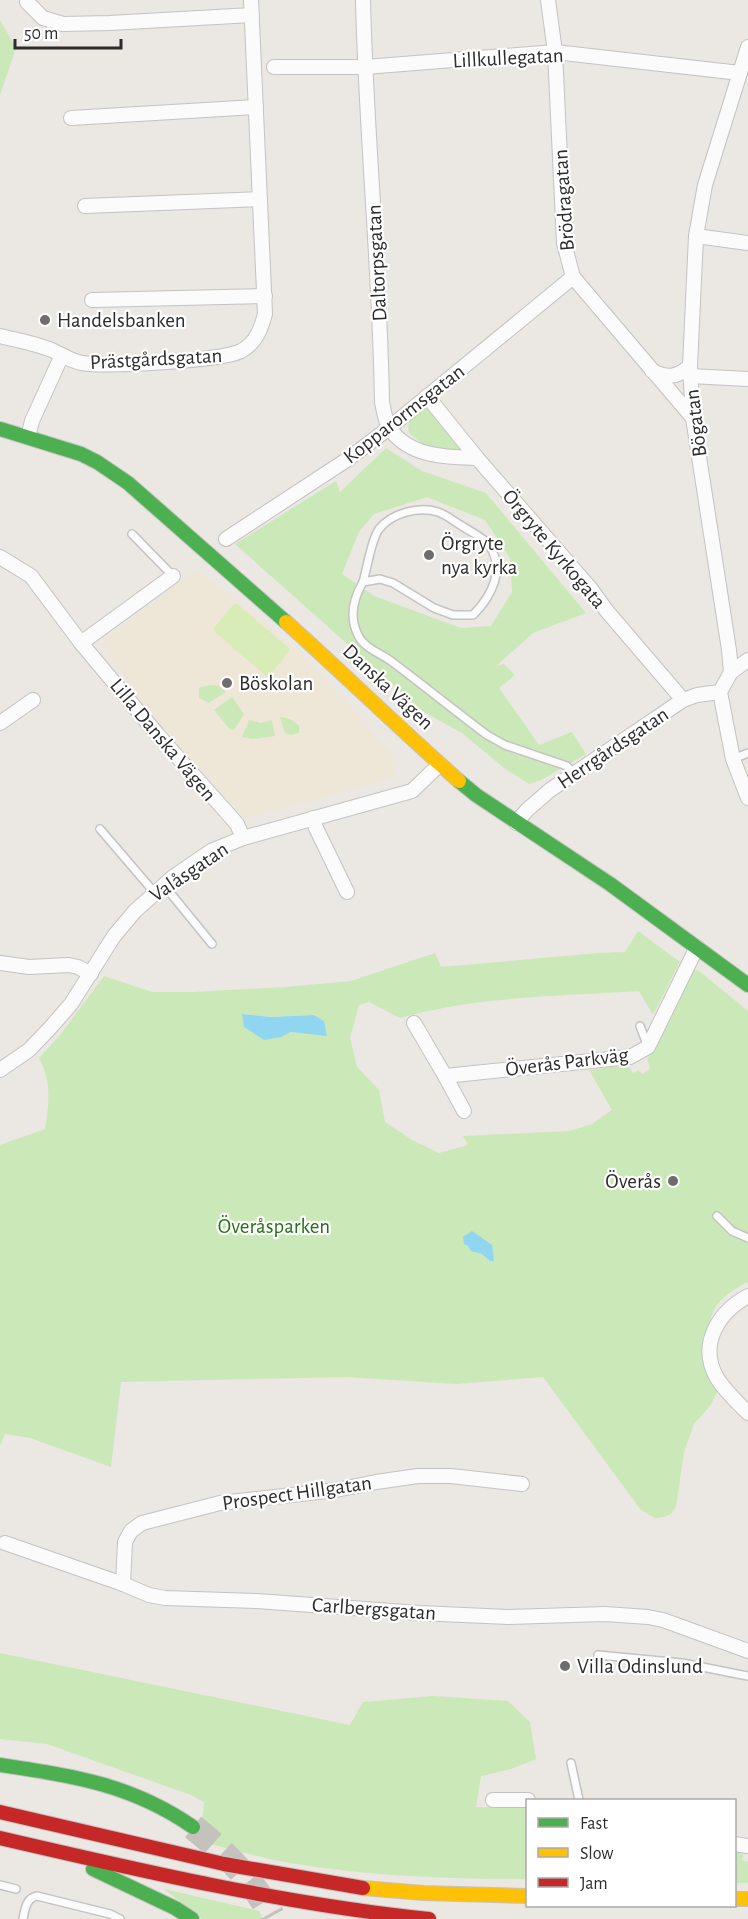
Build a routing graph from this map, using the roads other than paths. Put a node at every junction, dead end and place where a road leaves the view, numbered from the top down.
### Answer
1 (251, 0) edge
2 (363, 0) edge
3 (548, 0) edge
4 (27, 2) dead end
5 (252, 15) junction
6 (748, 47) edge
7 (555, 52) junction
8 (744, 66) edge
9 (274, 67) dead end
10 (364, 67) junction
11 (256, 107) junction
12 (71, 118) dead end
13 (260, 199) junction
14 (85, 206) dead end
15 (696, 236) junction
16 (748, 243) edge
17 (573, 277) junction
18 (265, 296) junction
19 (92, 300) dead end
20 (0, 336) edge
21 (62, 355) junction
22 (652, 371) junction
23 (690, 371) junction
24 (748, 379) edge
25 (427, 396) junction
26 (693, 418) junction
27 (389, 428) junction
28 (0, 429) edge
29 (28, 437) junction
30 (477, 458) junction
31 (132, 534) dead end
32 (226, 539) dead end
33 (0, 556) edge
34 (173, 576) joint
35 (363, 582) junction
36 (81, 643) junction
37 (748, 660) edge
38 (730, 672) junction
39 (720, 692) junction
40 (33, 700) dead end
41 (683, 700) junction
42 (0, 723) edge
43 (748, 753) edge
44 (733, 759) junction
45 (439, 765) junction
46 (573, 773) junction
47 (748, 798) edge
48 (313, 818) junction
49 (516, 823) junction
50 (100, 829) dead end
51 (243, 838) junction
52 (158, 888) junction
53 (347, 892) dead end
54 (212, 944) dead end
55 (697, 947) junction
56 (0, 963) edge
57 (91, 974) junction
58 (748, 985) edge
59 (414, 1023) dead end
60 (640, 1026) dead end
61 (648, 1047) junction
62 (0, 1070) edge
63 (445, 1076) junction
64 (464, 1111) dead end
65 (717, 1216) dead end
66 (748, 1238) edge
67 (748, 1296) edge
68 (748, 1413) edge
69 (522, 1484) dead end
70 (5, 1543) dead end
71 (123, 1584) junction
72 (748, 1651) edge
73 (598, 1655) dead end
74 (748, 1676) edge
75 (571, 1763) dead end
76 (0, 1765) edge
77 (579, 1799) edge
78 (493, 1800) dead end
79 (526, 1800) edge
80 (0, 1812) edge
81 (194, 1827) tunnel mouth
82 (0, 1838) edge
83 (67, 1854) junction
84 (0, 1885) edge
85 (15, 1888) dead end
86 (526, 1896) edge
87 (23, 1919) edge
88 (120, 1919) edge
89 (192, 1919) edge
90 (429, 1919) edge

1 - 5 street, Prästgårdsgatan
2 - 10 street, Daltorpsgatan
3 - 7 street, Brödragatan
4 - 5 street
5 - 11 street, Prästgårdsgatan
6 - 8 street, Bögatan
7 - 8 street, Lillkullegatan
7 - 10 street, Lillkullegatan
7 - 17 street, Brödragatan
8 - 15 street, Bögatan
9 - 10 street, Lillkullegatan
10 - 27 street, Daltorpsgatan
11 - 12 street
11 - 13 street, Prästgårdsgatan
13 - 14 street
13 - 18 street, Prästgårdsgatan
15 - 16 street
15 - 23 street, Bögatan
17 - 22 street, Brödragatan
17 - 25 street, Kopparormsgatan
18 - 19 street
18 - 21 street, Prästgårdsgatan
20 - 21 street
21 - 29 street, Prästgårdsgatan
22 - 23 street
22 - 26 street, Brödragatan
23 - 24 street
23 - 26 street, Bögatan
25 - 27 street, Kopparormsgatan
25 - 30 street, Örgryte Kyrkogata
26 - 38 street, Bögatan
27 - 30 street
27 - 32 street, Kopparormsgatan
28 - 29 main road, Danska Vägen
29 - 45 main road, Danska Vägen
30 - 41 street, Örgryte Kyrkogata
31 - 34 lane
33 - 36 street, Lilla Danska Vägen
34 - 36 street
35 - 35 lane
35 - 46 lane
36 - 51 street, Lilla Danska Vägen
37 - 38 street
38 - 39 street
39 - 41 street, Herrgårdsgatan
39 - 44 street
40 - 42 street
41 - 46 street, Herrgårdsgatan
43 - 44 lane
44 - 47 street
45 - 48 street, Valåsgatan
45 - 49 main road, Danska Vägen
46 - 49 street, Herrgårdsgatan
48 - 51 street, Valåsgatan
48 - 53 street
49 - 55 main road, Danska Vägen
50 - 52 lane
51 - 52 street, Valåsgatan
52 - 54 lane
52 - 57 street, Valåsgatan
55 - 58 main road, Danska Vägen
55 - 61 street, Överås Parkväg
56 - 57 street
57 - 62 street, Valåsgatan
59 - 63 street
60 - 61 lane
61 - 63 street, Överås Parkväg
63 - 64 street
65 - 66 lane
67 - 68 street
69 - 71 street, Prospect Hillgatan
70 - 71 street, Carlbergsgatan
71 - 72 street, Carlbergsgatan
73 - 74 lane
75 - 77 lane
76 - 81 main road
78 - 79 street
80 - 86 main road
82 - 83 main road
83 - 89 main road
83 - 90 main road
84 - 85 lane
87 - 88 lane

